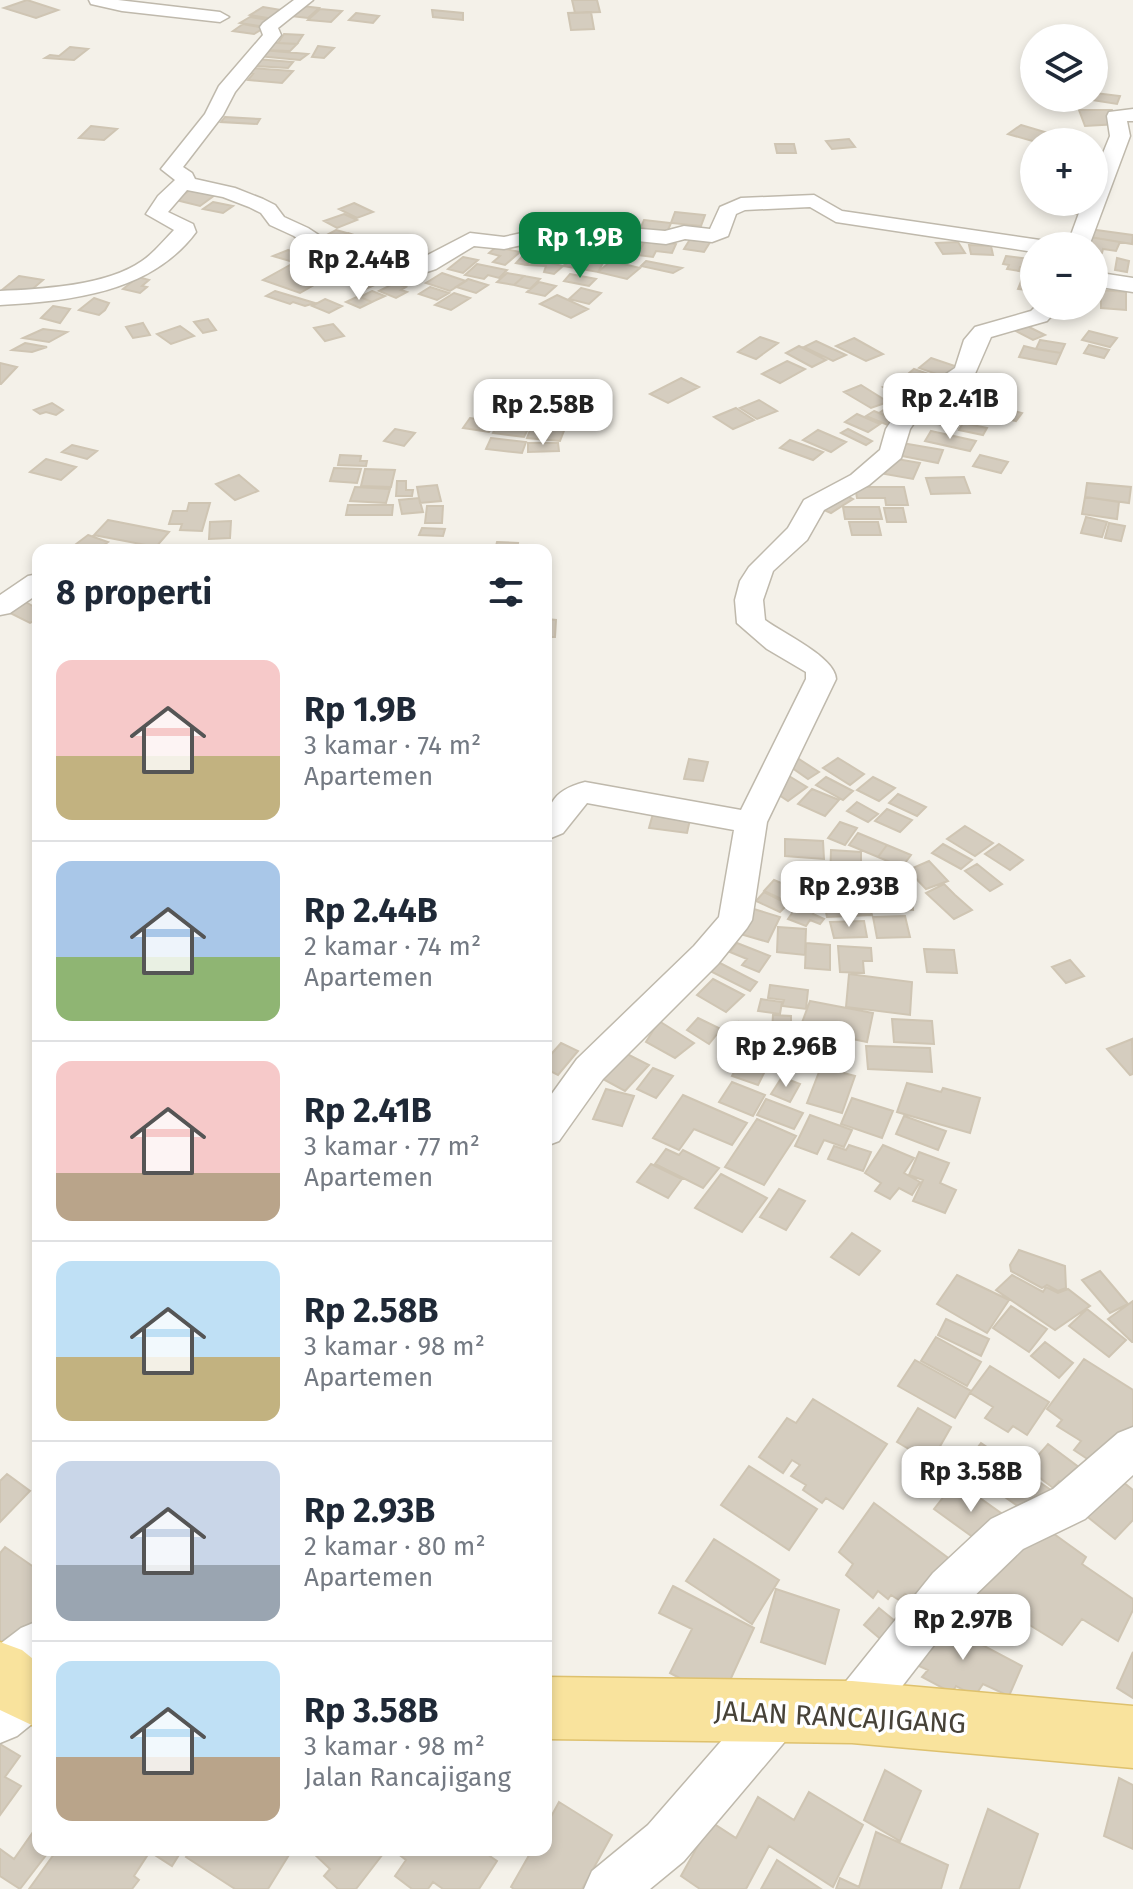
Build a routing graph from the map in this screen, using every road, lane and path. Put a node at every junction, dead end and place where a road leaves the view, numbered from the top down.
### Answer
1 (97, 0) edge
2 (305, 0) edge
3 (220, 17) dead end
4 (1133, 115) edge
5 (1108, 166) edge
6 (183, 183) junction
7 (1020, 243) edge
8 (1108, 281) edge
9 (1133, 285) edge
10 (0, 298) edge
11 (1025, 320) edge
12 (32, 586) edge
13 (0, 607) edge
14 (751, 822) junction
15 (552, 826) edge
16 (552, 1123) edge
17 (1133, 1447) edge
18 (552, 1708) edge
19 (781, 1709) junction
20 (852, 1712) junction
21 (1133, 1737) edge
22 (610, 1889) edge

1 - 3 street
2 - 6 street
4 - 5 street
6 - 7 street
6 - 10 street
8 - 9 street
11 - 14 street
12 - 13 street
14 - 15 street
14 - 16 street
17 - 20 street
18 - 19 main road, JALAN RANCAJIGANG
19 - 20 main road, JALAN RANCAJIGANG
19 - 22 street
20 - 21 main road, JALAN RANCAJIGANG

